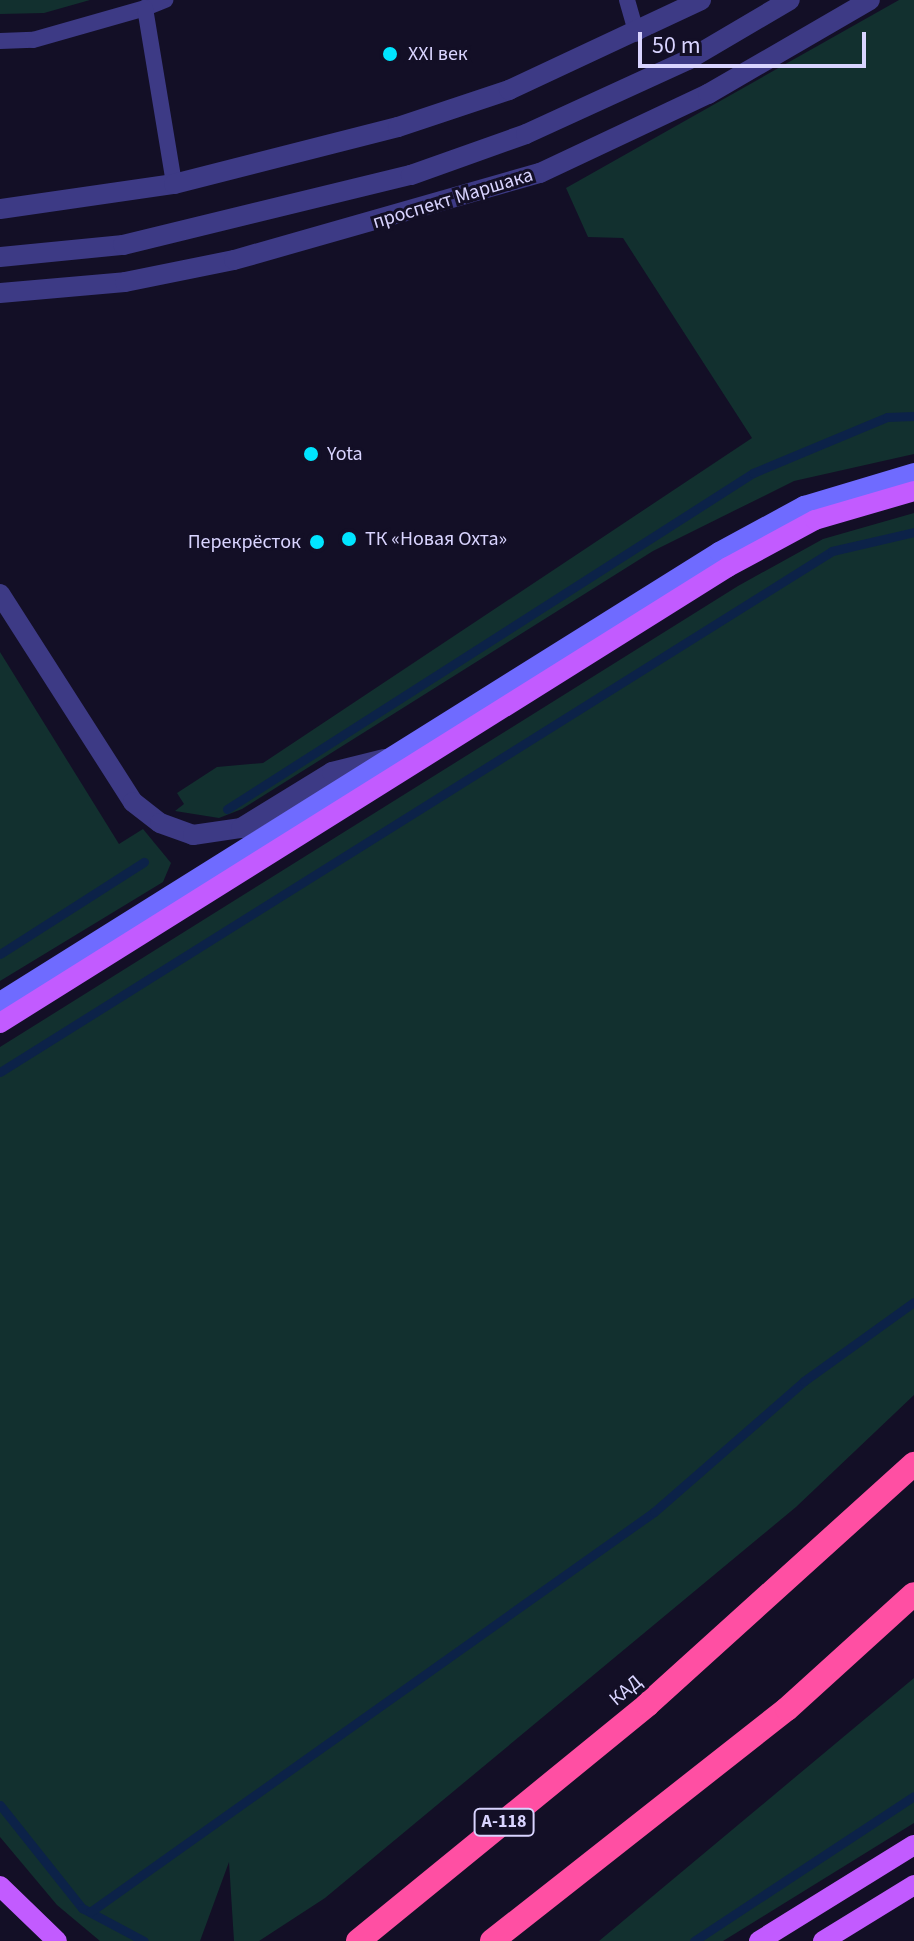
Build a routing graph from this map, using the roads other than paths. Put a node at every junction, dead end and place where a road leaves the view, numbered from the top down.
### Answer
1 (165, 0) edge
2 (627, 0) edge
3 (701, 0) edge
4 (790, 0) edge
5 (870, 0) edge
6 (145, 8) junction
7 (637, 34) junction
8 (0, 41) edge
9 (174, 184) junction
10 (0, 209) edge
11 (0, 257) edge
12 (0, 293) edge
13 (914, 473) edge
14 (914, 491) edge
15 (0, 594) edge
16 (388, 758) junction
17 (0, 1002) edge
18 (0, 1023) edge
19 (914, 1464) edge
20 (914, 1594) edge
21 (914, 1845) edge
22 (914, 1885) edge
23 (0, 1886) edge
24 (358, 1940) edge
25 (57, 1941) edge
26 (492, 1941) edge
27 (759, 1941) edge
28 (823, 1941) edge

1 - 6 lane
2 - 7 lane
3 - 7 street
4 - 11 street, проспект Маршака
5 - 12 street, проспект Маршака
6 - 8 lane
6 - 9 lane
7 - 9 street
9 - 10 street
13 - 16 main road
14 - 18 main road
15 - 16 street
16 - 17 main road
19 - 24 highway, КАД / А-118
20 - 26 highway
21 - 27 main road
22 - 28 main road
23 - 25 main road

